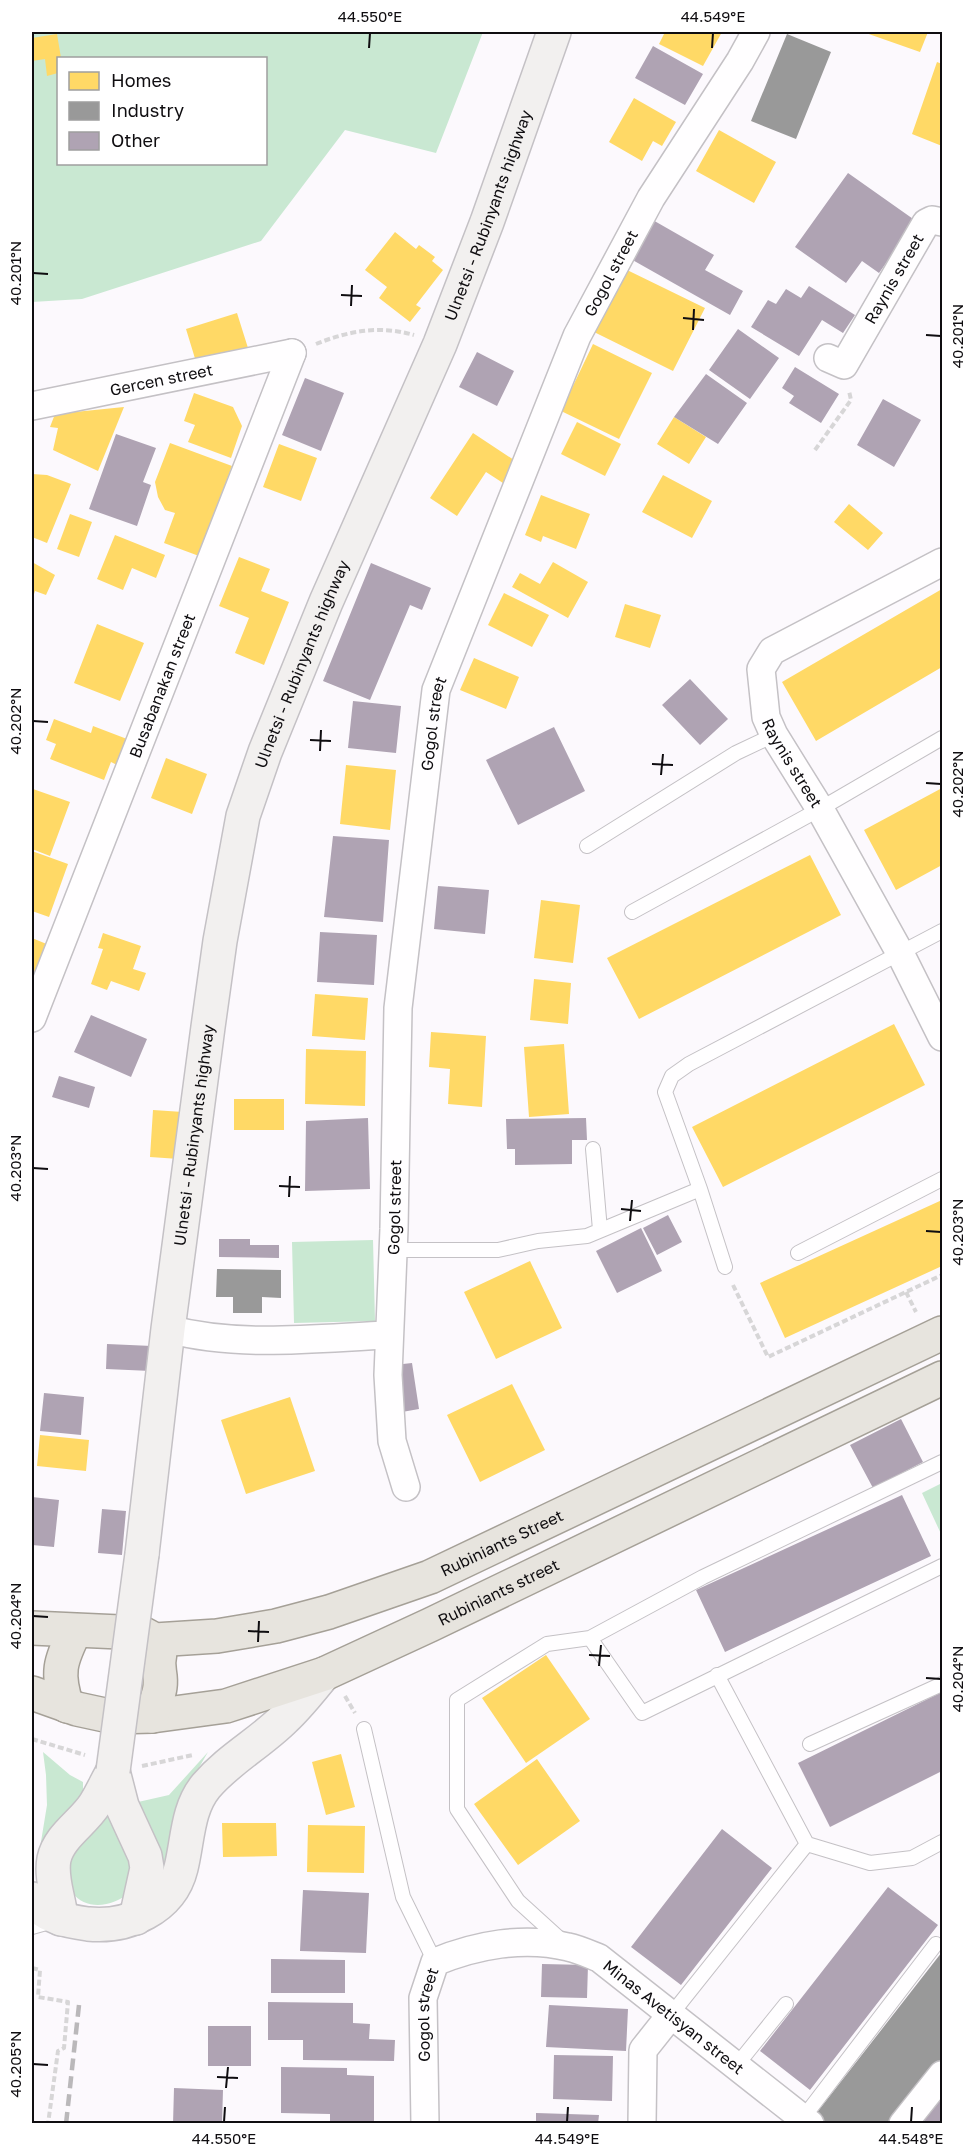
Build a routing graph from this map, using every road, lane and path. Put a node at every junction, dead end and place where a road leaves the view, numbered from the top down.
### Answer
1 (554, 32) edge
2 (756, 32) edge
3 (942, 222) edge
4 (440, 344) junction
5 (292, 353) junction
6 (836, 362) joint
7 (32, 406) edge
8 (815, 450) dead end
9 (942, 562) edge
10 (774, 735) junction
11 (942, 738) edge
12 (820, 809) junction
13 (587, 846) dead end
14 (632, 912) dead end
15 (942, 931) edge
16 (900, 953) junction
17 (32, 1018) edge
18 (942, 1037) edge
19 (593, 1149) dead end
20 (942, 1179) edge
21 (700, 1188) junction
22 (600, 1230) junction
23 (392, 1250) junction
24 (798, 1253) dead end
25 (724, 1267) joint
26 (942, 1275) edge
27 (906, 1292) junction
28 (931, 1326) edge
29 (168, 1329) junction
30 (389, 1335) junction
31 (942, 1378) edge
32 (942, 1462) edge
33 (406, 1487) dead end
34 (942, 1566) edge
35 (32, 1628) edge
36 (75, 1631) junction
37 (590, 1638) junction
38 (155, 1640) junction
39 (324, 1674) junction
40 (717, 1676) junction
41 (942, 1684) edge
42 (32, 1694) edge
43 (67, 1706) junction
44 (152, 1716) junction
45 (364, 1729) dead end
46 (810, 1744) dead end
47 (113, 1771) junction
48 (942, 1842) edge
49 (807, 1844) junction
50 (32, 1899) edge
51 (136, 1918) junction
52 (46, 1923) edge
53 (523, 1942) joint
54 (936, 1944) dead end
55 (567, 1947) junction
56 (435, 1962) junction
57 (32, 1968) edge
58 (786, 2004) dead end
59 (670, 2016) junction
60 (736, 2066) junction
61 (942, 2074) edge
62 (807, 2121) edge
63 (48, 2124) edge
64 (425, 2124) edge
65 (642, 2124) edge
66 (903, 2124) edge

1 - 4 street, Ulnetsi - Rubinyants highway
2 - 23 street, Gogol street
3 - 6 street, Raynis street
4 - 5 path
4 - 29 street, Ulnetsi - Rubinyants highway
5 - 7 street, Gercen street
5 - 17 street, Busabanakan street
6 - 8 path
9 - 10 street, Raynis street
10 - 12 street, Raynis street
10 - 13 lane
11 - 12 lane
12 - 14 lane
12 - 16 street, Raynis street
15 - 16 lane
16 - 18 street, Raynis street
16 - 21 lane
19 - 22 lane
20 - 24 lane
21 - 22 lane
21 - 25 lane
22 - 23 lane
23 - 30 street, Gogol street
25 - 27 path
26 - 27 path
27 - 28 path
28 - 38 main road, Rubiniants Street
29 - 30 street
29 - 47 street, Ulnetsi - Rubinyants highway, bridge
30 - 33 street, Gogol street
31 - 39 main road, Rubiniants street
32 - 37 lane
34 - 40 lane
35 - 36 main road, Rubiniants Street
36 - 38 main road, Rubiniants Street
36 - 43 main road
37 - 40 lane
37 - 55 lane
38 - 44 main road
39 - 44 main road, Rubiniants street
39 - 51 street
40 - 49 lane
41 - 46 lane
42 - 43 main road, Rubiniants street
43 - 44 main road, Rubiniants street
45 - 56 lane
47 - 51 street
47 - 52 street
48 - 49 lane
49 - 59 lane
50 - 52 street
51 - 52 street
53 - 55 street, Minas Avetisyan street
53 - 56 street, Gogol street
54 - 62 lane
55 - 59 street, Minas Avetisyan street
56 - 64 street, Gogol street
57 - 63 path
58 - 60 lane
59 - 60 street, Minas Avetisyan street
59 - 65 street
60 - 62 street, Minas Avetisyan street
61 - 66 street

